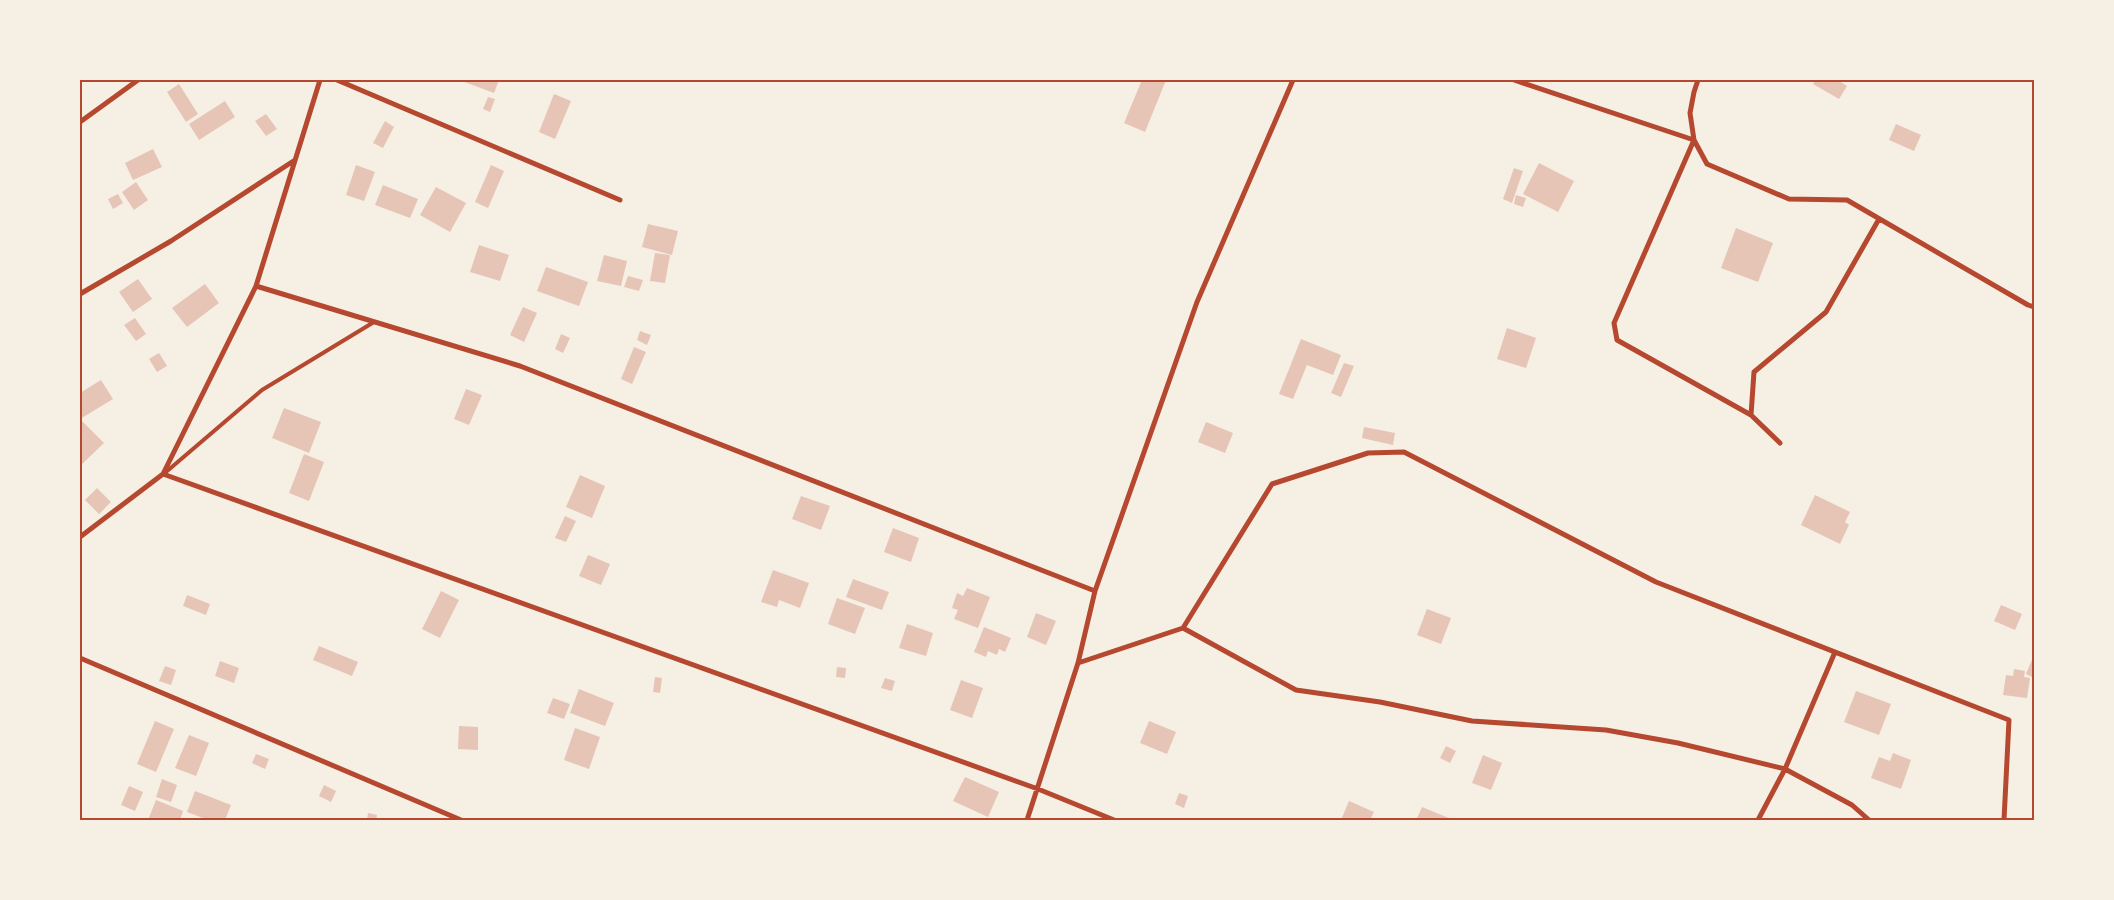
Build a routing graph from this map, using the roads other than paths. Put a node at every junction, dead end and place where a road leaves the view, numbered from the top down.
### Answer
1 (138, 80) edge
2 (320, 80) edge
3 (337, 80) edge
4 (1293, 80) edge
5 (1514, 80) edge
6 (1698, 80) edge
7 (80, 122) edge
8 (1694, 140) junction
9 (295, 160) junction
10 (620, 200) dead end
11 (1879, 219) junction
12 (256, 286) junction
13 (80, 294) edge
14 (2034, 307) edge
15 (374, 322) junction
16 (1751, 415) junction
17 (1780, 443) dead end
18 (163, 474) junction
19 (80, 537) edge
20 (1095, 591) junction
21 (1183, 628) junction
22 (1835, 652) junction
23 (80, 658) edge
24 (1078, 663) junction
25 (1785, 769) junction
26 (1038, 789) junction
27 (461, 820) edge
28 (1027, 820) edge
29 (1114, 820) edge
30 (1758, 820) edge
31 (1869, 820) edge
32 (2004, 820) edge

1 - 7 street
2 - 9 street
3 - 10 street
4 - 20 street
5 - 8 street
6 - 8 street
8 - 11 street
8 - 16 street
9 - 12 street
9 - 13 street
11 - 14 street
11 - 16 street
12 - 15 street
12 - 18 street
15 - 18 lane
15 - 20 street
16 - 17 street
18 - 19 street
18 - 26 street
20 - 24 street
21 - 22 street
21 - 24 street
21 - 25 street
22 - 25 street
22 - 32 street
23 - 27 street
24 - 26 street
25 - 30 street
25 - 31 street
26 - 28 street
26 - 29 street

